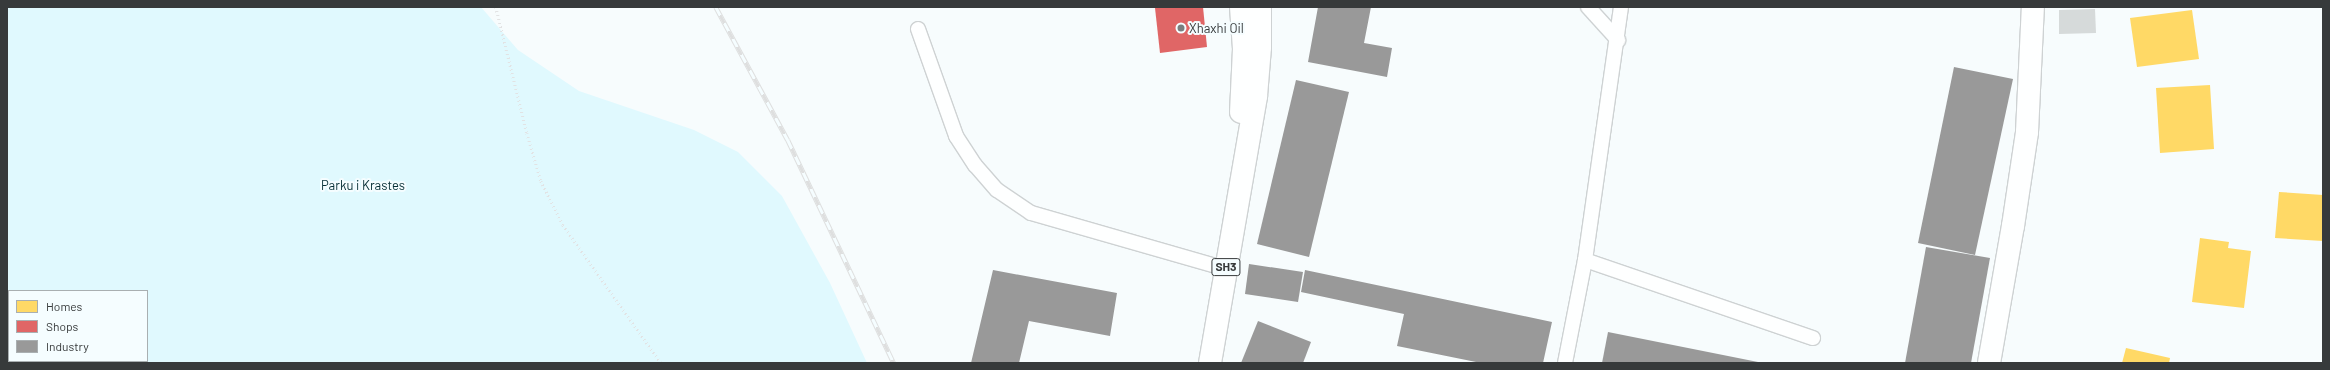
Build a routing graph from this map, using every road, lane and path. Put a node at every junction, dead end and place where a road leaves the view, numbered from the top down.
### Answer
1 (496, 7) edge
2 (1241, 7) edge
3 (1260, 7) edge
4 (1588, 7) edge
5 (1621, 7) edge
6 (2033, 7) edge
7 (918, 29) dead end
8 (1618, 40) junction
9 (1243, 171) junction
10 (1585, 260) junction
11 (1226, 269) junction
12 (1813, 338) dead end
13 (661, 363) edge
14 (1210, 363) edge
15 (1565, 363) edge
16 (1989, 363) edge

1 - 13 path
2 - 9 main road, SH3
3 - 9 main road, SH3
4 - 8 lane
5 - 8 lane
6 - 16 main road
7 - 11 lane
8 - 10 lane
9 - 11 main road, SH3
10 - 12 lane
10 - 15 lane
11 - 14 main road, SH3

